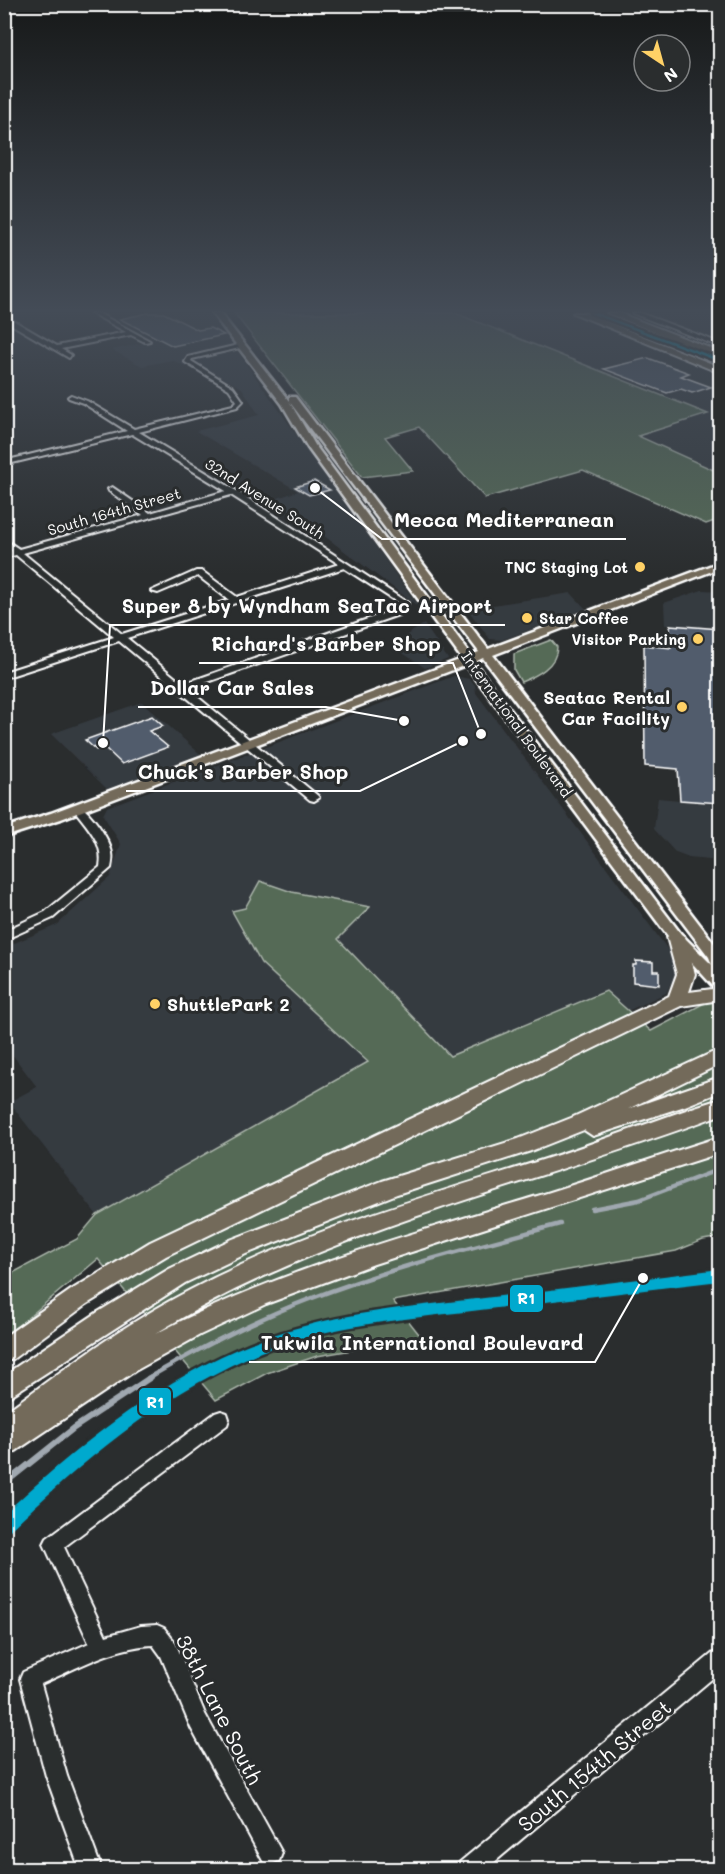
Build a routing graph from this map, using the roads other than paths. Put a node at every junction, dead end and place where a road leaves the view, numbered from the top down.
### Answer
1 (84, 400) edge
2 (240, 400) edge
3 (284, 400) edge
4 (295, 400) edge
5 (134, 432) junction
6 (4, 463) edge
7 (112, 489) dead end
8 (232, 492) junction
9 (148, 515) junction
10 (4, 541) edge
11 (18, 552) junction
12 (4, 556) edge
13 (345, 565) junction
14 (720, 565) edge
15 (155, 591) dead end
16 (235, 600) junction
17 (120, 638) junction
18 (486, 655) junction
19 (469, 661) junction
20 (4, 675) edge
21 (181, 688) junction
22 (250, 743) junction
23 (314, 798) dead end
24 (78, 808) junction
25 (4, 833) edge
26 (4, 936) edge
27 (676, 937) junction
28 (720, 966) edge
29 (720, 983) edge
30 (720, 994) edge
31 (677, 1000) junction
32 (720, 1056) edge
33 (720, 1084) edge
34 (720, 1107) edge
35 (524, 1145) junction
36 (720, 1145) edge
37 (4, 1351) edge
38 (4, 1389) edge
39 (221, 1419) dead end
40 (4, 1429) edge
41 (4, 1447) edge
42 (101, 1647) junction
43 (720, 1660) edge
44 (271, 1853) dead end
45 (91, 1869) edge
46 (468, 1869) edge

1 - 5 street, 32nd Avenue South
2 - 5 street
3 - 19 main road, International Boulevard
4 - 18 main road, International Boulevard
5 - 6 street
5 - 8 street, 32nd Avenue South
7 - 9 street
8 - 9 street, South 164th Street
8 - 13 street, 32nd Avenue South
9 - 11 street, South 164th Street
10 - 11 street
11 - 12 street, South 164th Street
11 - 17 street
13 - 16 street
13 - 21 street, 32nd Avenue South
14 - 18 main road
15 - 16 street
16 - 17 street
17 - 20 street
17 - 21 street
18 - 19 main road
18 - 28 main road, International Boulevard
19 - 22 main road
19 - 27 main road, International Boulevard
21 - 22 street
22 - 23 street
22 - 24 main road
24 - 25 main road
24 - 26 street
27 - 29 main road, International Boulevard
27 - 31 highway
30 - 31 highway
31 - 37 highway
32 - 35 highway
33 - 35 highway
34 - 40 highway
35 - 38 highway
36 - 41 highway
39 - 42 street
42 - 44 street, 38th Lane South
42 - 45 street
43 - 46 street, South 154th Street

